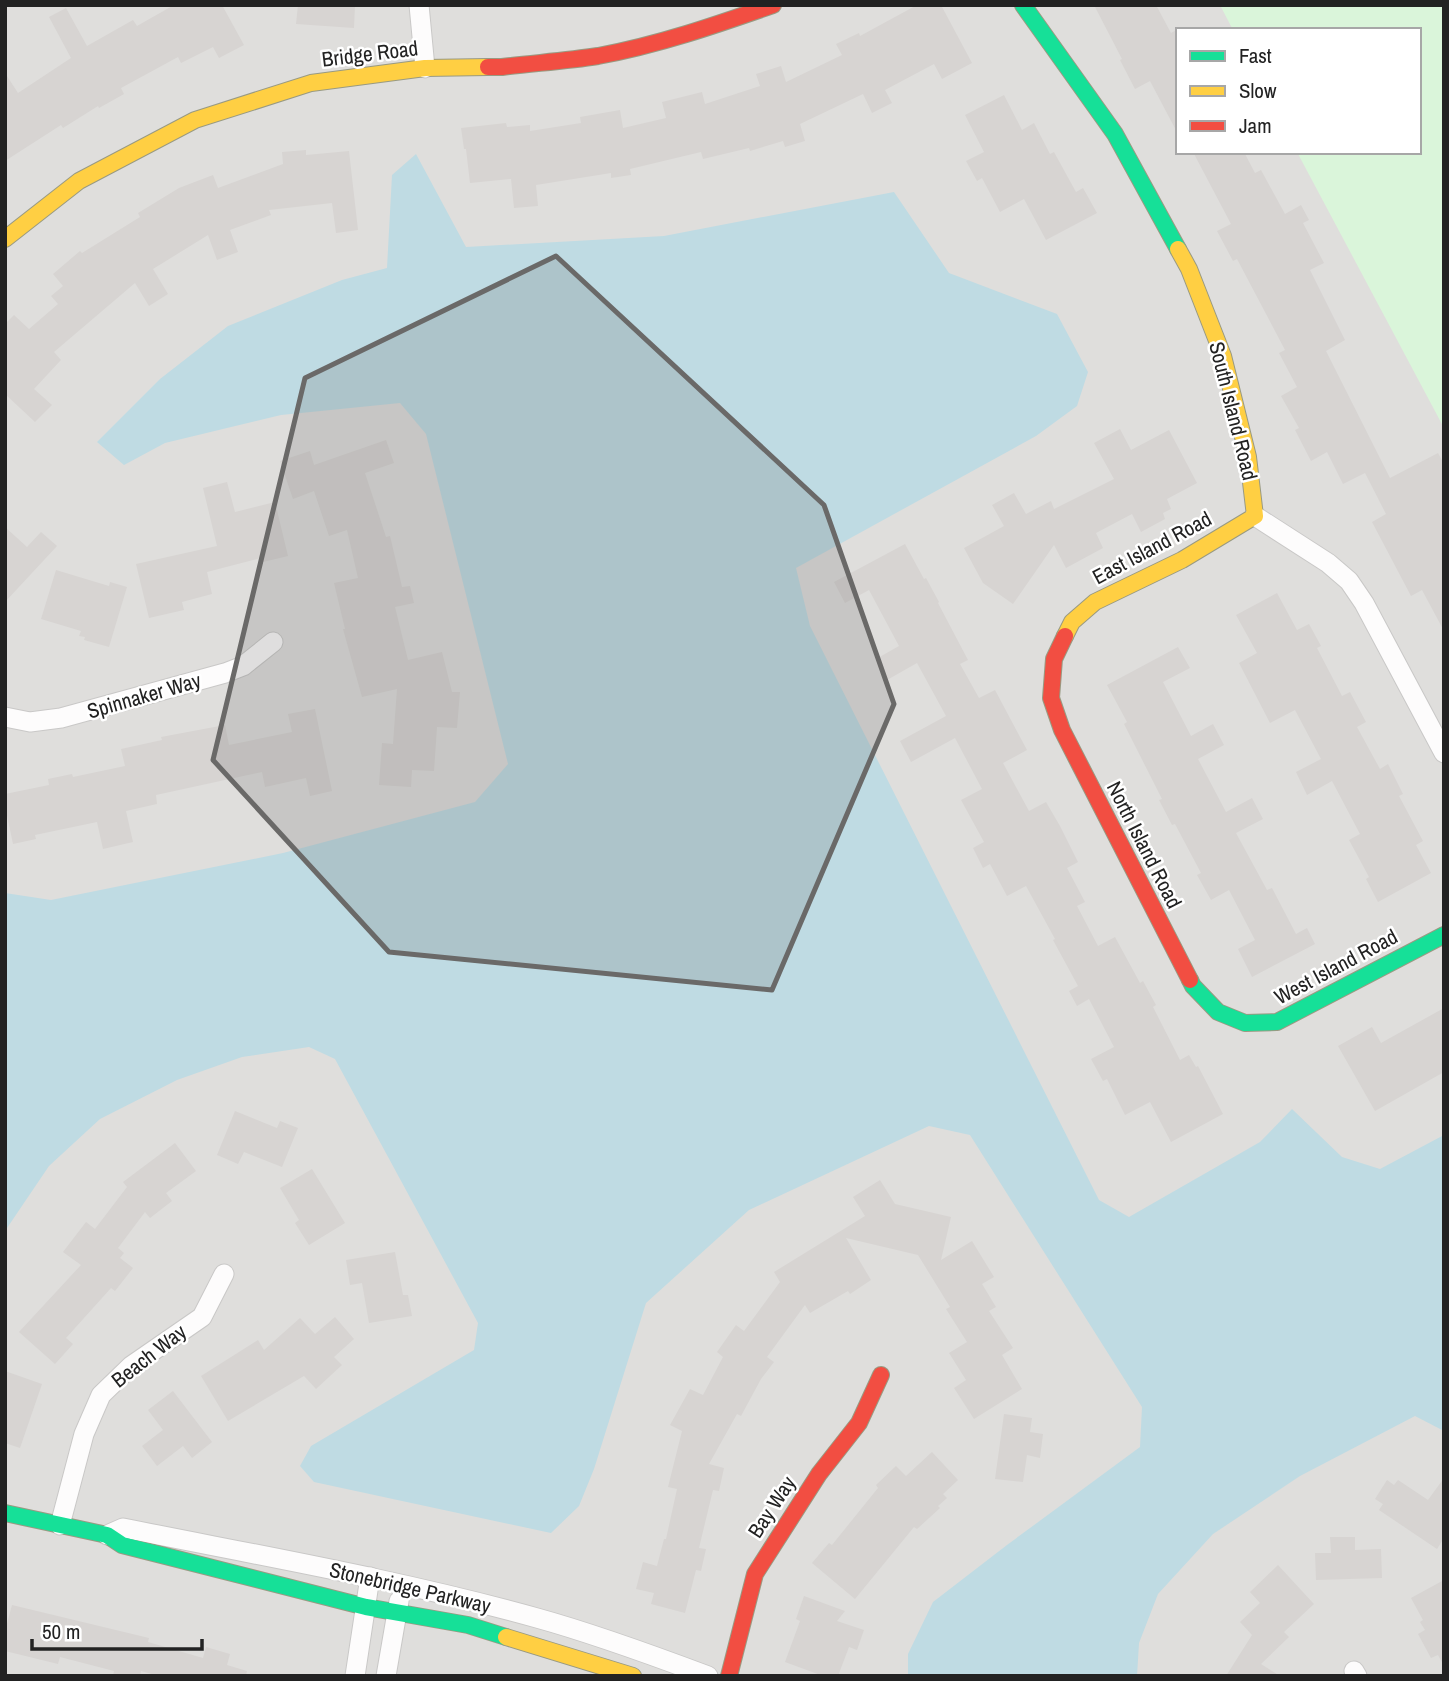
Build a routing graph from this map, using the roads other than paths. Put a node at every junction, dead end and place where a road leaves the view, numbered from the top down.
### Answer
1 (419, 5) edge
2 (773, 5) edge
3 (1023, 5) edge
4 (425, 68) junction
5 (5, 239) edge
6 (1255, 516) junction
7 (273, 642) dead end
8 (1054, 659) joint
9 (5, 717) edge
10 (1444, 753) edge
11 (1444, 935) edge
12 (1245, 1023) joint
13 (224, 1273) dead end
14 (881, 1375) dead end
15 (5, 1513) edge
16 (60, 1525) junction
17 (107, 1535) junction
18 (370, 1577) junction
19 (401, 1585) junction
20 (366, 1607) junction
21 (397, 1613) junction
22 (355, 1676) edge
23 (386, 1676) edge
24 (633, 1676) edge
25 (708, 1676) edge
26 (729, 1676) edge

1 - 4 street
2 - 4 street, Bridge Road
3 - 6 street, South Island Road
4 - 5 street, Bridge Road
6 - 8 street, East Island Road
6 - 10 street
7 - 9 street, Spinnaker Way
8 - 12 street, North Island Road
11 - 12 street, West Island Road
13 - 16 street, Beach Way
14 - 26 street, Bay Way
15 - 16 street, Stonebridge Parkway
16 - 17 street, Stonebridge Parkway
17 - 18 street, Stonebridge Parkway
17 - 20 street, Stonebridge Parkway
18 - 19 street, Stonebridge Parkway
18 - 20 street
19 - 21 street
19 - 25 street, Stonebridge Parkway
20 - 21 street, Stonebridge Parkway
20 - 22 street
21 - 23 street
21 - 24 street, Stonebridge Parkway

